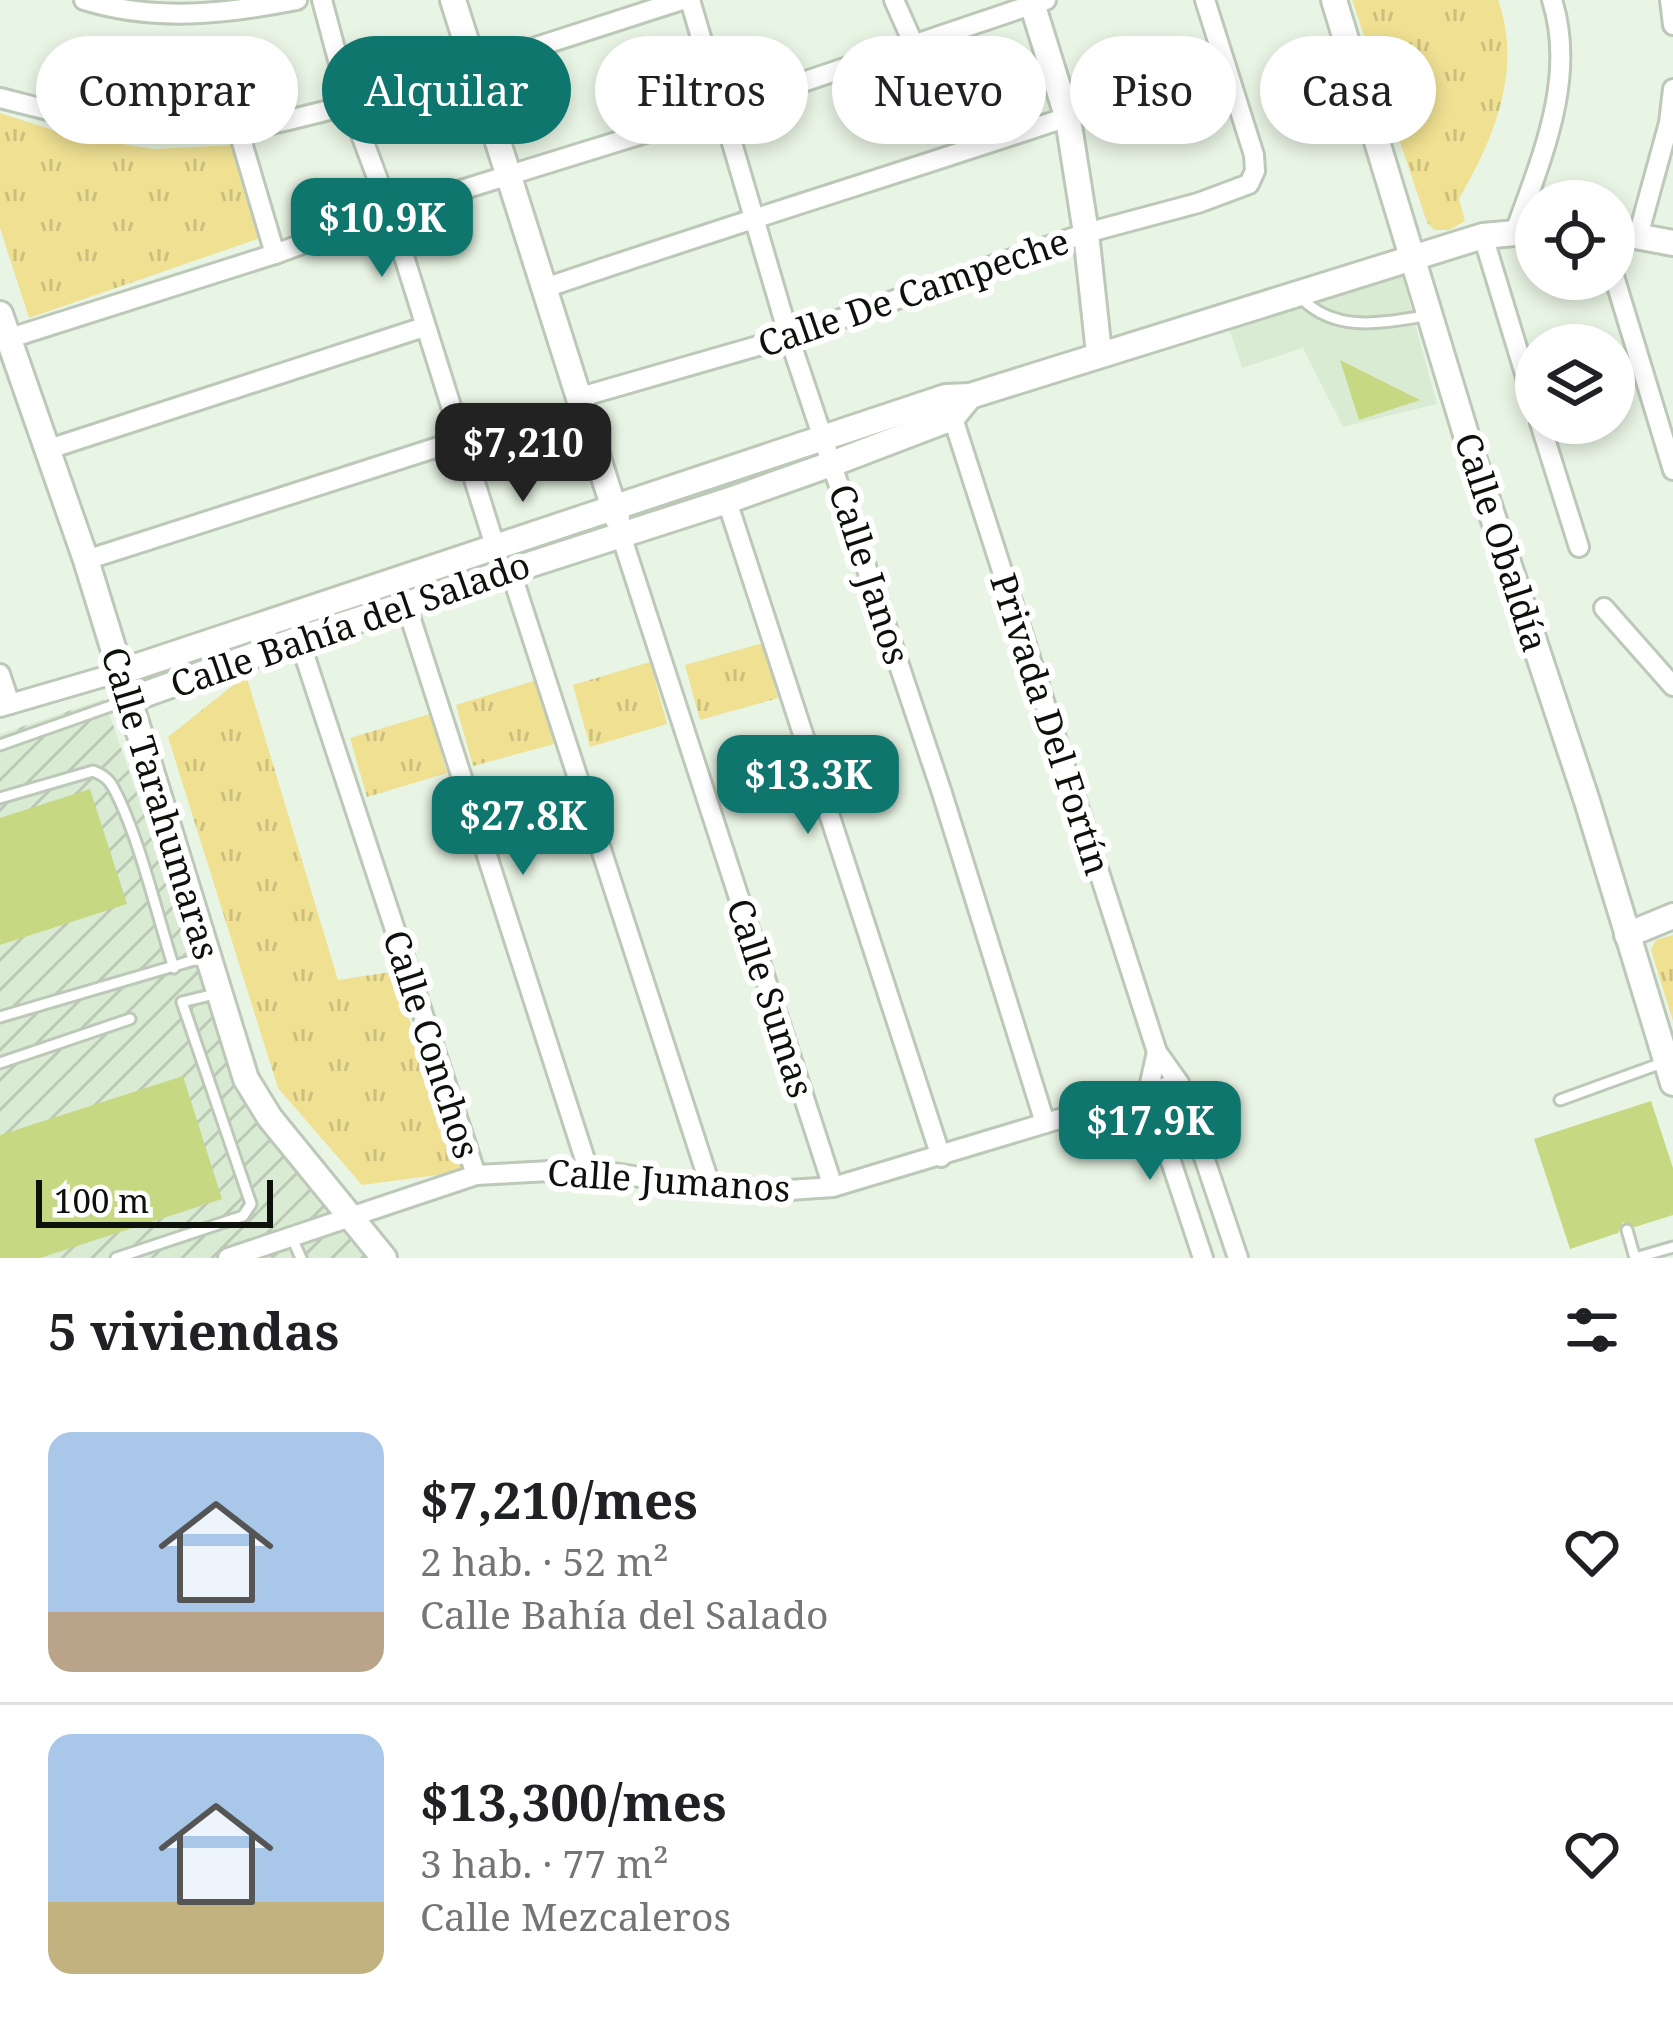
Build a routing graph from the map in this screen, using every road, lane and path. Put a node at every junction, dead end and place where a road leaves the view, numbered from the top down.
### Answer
1 (83, 0) edge
2 (297, 0) edge
3 (322, 0) edge
4 (453, 0) edge
5 (686, 0) edge
6 (894, 0) edge
7 (1204, 0) edge
8 (1334, 0) edge
9 (1552, 0) edge
10 (1670, 0) edge
11 (1036, 2) edge
12 (1673, 25) edge
13 (332, 36) edge
14 (464, 36) edge
15 (571, 36) edge
16 (698, 36) edge
17 (910, 36) edge
18 (940, 36) edge
19 (1215, 36) edge
20 (1673, 89) edge
21 (0, 98) edge
22 (1236, 102) edge
23 (36, 107) edge
24 (1068, 119) junction
25 (242, 144) edge
26 (364, 144) edge
27 (497, 144) edge
28 (610, 144) edge
29 (733, 144) edge
30 (507, 176) junction
31 (1539, 180) edge
32 (1635, 211) edge
33 (390, 212) junction
34 (755, 216) junction
35 (1515, 232) edge
36 (1086, 233) junction
37 (1483, 236) junction
38 (1635, 236) edge
39 (1673, 243) edge
40 (275, 254) junction
41 (1414, 258) junction
42 (544, 288) junction
43 (1297, 294) junction
44 (1621, 300) edge
45 (1431, 315) junction
46 (424, 327) junction
47 (2, 331) edge
48 (789, 337) junction
49 (1515, 341) edge
50 (1099, 353) junction
51 (577, 398) junction
52 (956, 404) junction
53 (463, 439) junction
54 (823, 439) junction
55 (1547, 444) edge
56 (49, 448) junction
57 (834, 463) junction
58 (1673, 470) edge
59 (727, 501) junction
60 (613, 506) junction
61 (621, 535) junction
62 (495, 546) junction
63 (1579, 547) dead end
64 (86, 560) junction
65 (511, 569) junction
66 (406, 604) junction
67 (1604, 608) dead end
68 (299, 639) junction
69 (120, 672) junction
70 (0, 674) edge
71 (1673, 686) edge
72 (129, 700) junction
73 (5, 706) edge
74 (0, 745) edge
75 (0, 798) edge
76 (1673, 916) edge
77 (1627, 934) junction
78 (208, 956) junction
79 (174, 968) junction
80 (219, 993) junction
81 (0, 1017) edge
82 (130, 1019) dead end
83 (1157, 1052) junction
84 (0, 1063) edge
85 (1671, 1068) edge
86 (1180, 1083) junction
87 (1148, 1092) junction
88 (1560, 1100) dead end
89 (1046, 1123) junction
90 (941, 1156) junction
91 (588, 1168) junction
92 (476, 1175) junction
93 (832, 1187) junction
94 (711, 1188) junction
95 (1220, 1206) junction
96 (1190, 1215) junction
97 (351, 1216) junction
98 (1628, 1230) dead end
99 (291, 1236) junction
100 (1673, 1247) edge
101 (116, 1258) edge
102 (228, 1258) edge
103 (301, 1258) edge
104 (384, 1258) edge
105 (1203, 1258) edge
106 (1238, 1258) edge

1 - 2 street
3 - 13 street
4 - 14 street
5 - 15 street
5 - 16 street, Calle Janos
6 - 17 street
7 - 19 street
8 - 41 street, Calle Obaldía
9 - 31 street
10 - 12 street
11 - 18 street
11 - 24 street
20 - 32 street
21 - 23 street
22 - 36 street, Calle De Campeche
24 - 34 street
24 - 36 street
25 - 40 street
26 - 33 street
27 - 30 street
28 - 30 street
29 - 34 street, Calle Janos
30 - 33 street
30 - 42 street
33 - 40 street
33 - 46 street
34 - 42 street
34 - 48 street, Calle Janos
35 - 37 street, Calle Bahía del Salado
36 - 48 street, Calle De Campeche
36 - 50 street
37 - 41 street, Calle Bahía del Salado
37 - 49 street
38 - 39 street
40 - 47 street
41 - 43 street, Calle Bahía del Salado
41 - 45 street, Calle Obaldía
42 - 51 street
43 - 45 lane
43 - 50 street, Calle Bahía del Salado
44 - 58 street
45 - 77 street, Calle Obaldía
46 - 53 street
46 - 56 street
47 - 56 street, Calle Tarahumaras
48 - 51 street, Calle De Campeche
48 - 54 street, Calle Janos
50 - 52 street, Calle Bahía del Salado
51 - 60 street
52 - 54 street, Calle Bahía del Salado
52 - 57 street, Calle Bahía del Salado
52 - 83 street, Privada Del Fortín
53 - 62 street
53 - 64 street
54 - 57 street, Calle Janos
54 - 60 street, Calle Bahía del Salado
55 - 63 street
56 - 64 street, Calle Tarahumaras
57 - 59 street, Calle Bahía del Salado
57 - 89 street, Calle Janos
59 - 61 street, Calle Bahía del Salado
59 - 90 street
60 - 61 street
60 - 62 street, Calle Bahía del Salado
61 - 65 street, Calle Bahía del Salado
61 - 93 street, Calle Sumas
62 - 69 street, Calle Bahía del Salado
64 - 69 street, Calle Tarahumaras
65 - 66 street, Calle Bahía del Salado
65 - 94 street
66 - 68 street, Calle Bahía del Salado
66 - 91 street
67 - 71 street
68 - 72 street, Calle Bahía del Salado
68 - 92 street, Calle Conchos
69 - 72 street, Calle Tarahumaras
69 - 73 street, Calle Bahía del Salado
70 - 73 street
72 - 74 lane
72 - 78 street, Calle Tarahumaras
75 - 79 lane
76 - 77 street
77 - 85 street, Calle Obaldía
78 - 79 lane
78 - 80 street, Calle Tarahumaras
79 - 81 lane
80 - 97 street, Calle Tarahumaras
80 - 101 lane
82 - 84 lane
83 - 86 street, Privada Del Fortín
83 - 87 street
85 - 88 lane
86 - 87 street, Calle Jumanos
86 - 95 street, Privada Del Fortín
87 - 89 street, Calle Jumanos
87 - 96 street
89 - 90 street, Calle Jumanos
90 - 93 street, Calle Jumanos
91 - 92 street, Calle Jumanos
91 - 94 street, Calle Jumanos
92 - 97 street, Calle Jumanos
93 - 94 street, Calle Jumanos
95 - 96 street
95 - 106 street, Privada Del Fortín
96 - 105 street
97 - 99 street, Calle Jumanos
97 - 104 street, Calle Tarahumaras
98 - 100 lane
99 - 102 street, Calle Jumanos
99 - 103 lane

